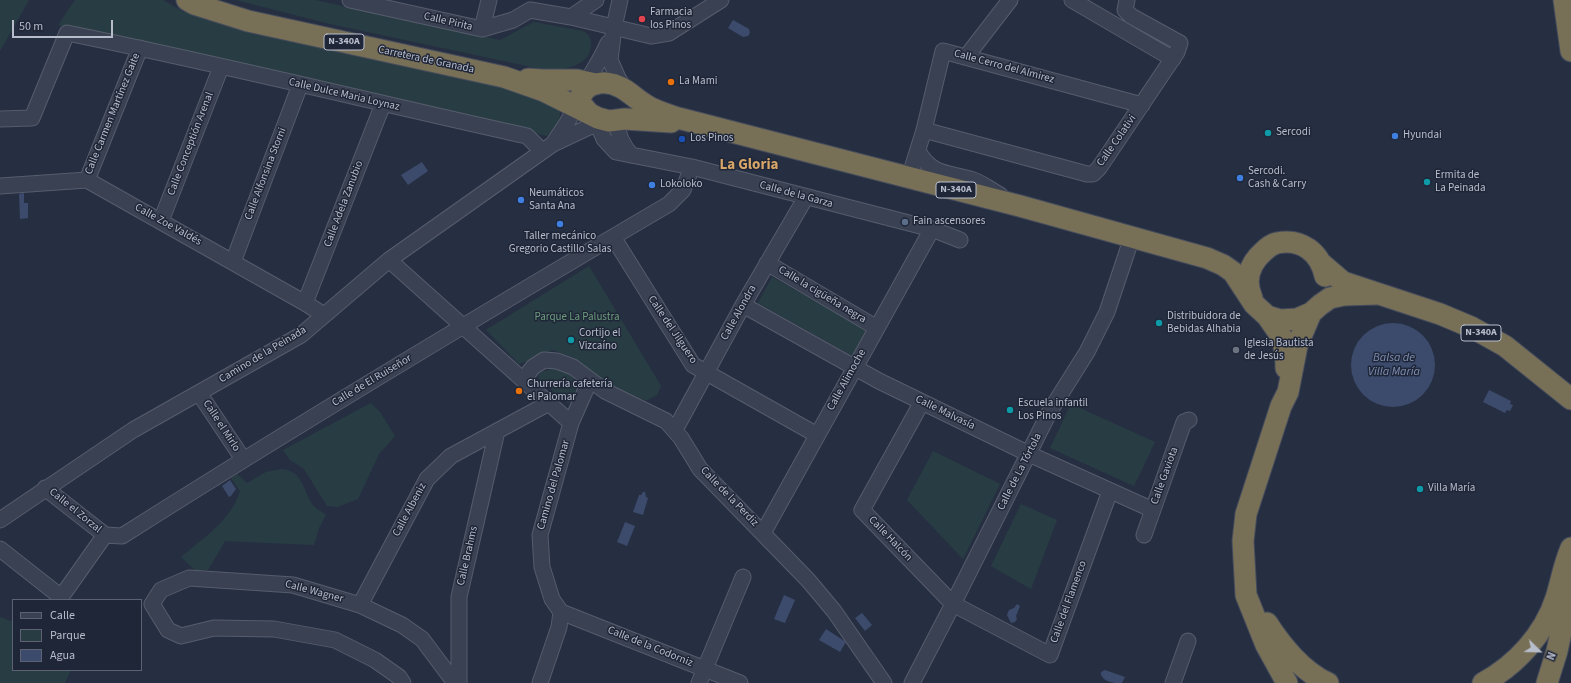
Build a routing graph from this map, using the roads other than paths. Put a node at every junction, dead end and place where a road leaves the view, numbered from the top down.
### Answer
1 (187, 0) edge
2 (350, 0) edge
3 (489, 0) edge
4 (596, 0) edge
5 (620, 0) edge
6 (721, 0) edge
7 (1010, 0) edge
8 (1072, 0) edge
9 (1126, 0) edge
10 (1564, 0) edge
11 (526, 5) edge
12 (571, 17) junction
13 (614, 27) junction
14 (477, 28) junction
15 (140, 48) junction
16 (1571, 51) edge
17 (966, 57) junction
18 (1173, 59) junction
19 (221, 66) junction
20 (504, 77) junction
21 (300, 85) junction
22 (628, 93) junction
23 (383, 104) junction
24 (1142, 105) junction
25 (596, 107) junction
26 (0, 119) edge
27 (721, 130) junction
28 (924, 130) junction
29 (548, 148) junction
30 (918, 151) junction
31 (631, 155) junction
32 (692, 167) junction
33 (909, 178) junction
34 (87, 180) junction
35 (0, 186) edge
36 (806, 197) junction
37 (1020, 206) junction
38 (161, 221) junction
39 (932, 229) junction
40 (613, 237) junction
41 (1132, 237) junction
42 (960, 240) dead end
43 (1266, 250) junction
44 (1191, 253) junction
45 (389, 260) junction
46 (233, 262) junction
47 (767, 263) junction
48 (1322, 264) junction
49 (1377, 294) junction
50 (305, 303) junction
51 (743, 305) junction
52 (1316, 309) junction
53 (1261, 310) junction
54 (324, 315) junction
55 (463, 326) junction
56 (877, 328) junction
57 (854, 368) junction
58 (707, 373) junction
59 (522, 380) junction
60 (590, 380) junction
61 (199, 393) junction
62 (1571, 399) edge
63 (922, 402) junction
64 (549, 403) junction
65 (1282, 406) junction
66 (1189, 420) dead end
67 (571, 423) junction
68 (675, 430) junction
69 (497, 431) junction
70 (817, 435) junction
71 (1029, 454) junction
72 (243, 459) junction
73 (46, 488) junction
74 (1110, 491) junction
75 (1153, 510) junction
76 (0, 520) edge
77 (763, 533) junction
78 (105, 535) junction
79 (1144, 535) dead end
80 (1571, 548) edge
81 (0, 549) edge
82 (1244, 567) junction
83 (743, 577) dead end
84 (1571, 586) edge
85 (60, 599) edge
86 (953, 604) junction
87 (360, 605) junction
88 (561, 612) junction
89 (1188, 641) dead end
90 (705, 669) junction
91 (403, 683) edge
92 (455, 683) edge
93 (459, 683) edge
94 (540, 683) edge
95 (699, 683) edge
96 (740, 683) edge
97 (884, 683) edge
98 (912, 683) edge
99 (1173, 683) edge
100 (1287, 683) edge
101 (1328, 683) edge
102 (1483, 683) edge
103 (1547, 683) edge

1 - 20 highway, Carretera de Granada / N-340A
2 - 14 street, Calle Pirita
3 - 14 street
4 - 12 street
5 - 13 street
6 - 13 street, Calle Pirita
7 - 17 street
8 - 18 street
9 - 18 street, Calle Colativi
10 - 16 highway
11 - 12 street, Calle Pirita
11 - 14 street, Calle Pirita
12 - 13 street, Calle Pirita
13 - 22 street
13 - 25 street
15 - 19 street, Calle Dulce Maria Loynaz
15 - 26 street, Calle Dulce Maria Loynaz
15 - 34 street, Calle Carmen Martínez Gaite
17 - 24 street, Calle Cerro del Almirez
17 - 28 street, Calle Cerro del Almirez
18 - 24 street, Calle Colativi
19 - 21 street, Calle Dulce Maria Loynaz
19 - 38 street, Calle Conceptión Arenal
20 - 25 highway, N-340A
20 - 25 highway, N-340A
21 - 23 street, Calle Dulce Maria Loynaz
21 - 46 street, Calle Alfonsina Storni
22 - 25 highway, N-340A
22 - 25 highway
22 - 27 highway, N-340A
23 - 29 street, Calle Dulce Maria Loynaz
23 - 50 street, Calle Adela Zanubio
24 - 28 street, Calle Colativi
25 - 27 highway, N-340A
25 - 29 street, Camino de la Peinada
25 - 29 street, Camino de la Peinada
25 - 31 street
25 - 31 street, Calle de la Garza
27 - 33 highway, N-340A
28 - 30 street, Calle Cerro del Almirez
29 - 45 street, Camino de la Peinada
30 - 33 street, Calle Cerro del Almirez
30 - 37 street
31 - 32 street, Calle de la Garza
32 - 36 street, Calle de la Garza
32 - 40 street, Calle de El Ruiseñor
33 - 37 highway, N-340A
34 - 35 street
34 - 38 street, Calle Zoe Valdés
36 - 39 street, Calle de la Garza
36 - 47 street, Calle Alondra
37 - 41 highway, N-340A
38 - 46 street, Calle Zoe Valdés
39 - 42 street, Calle de la Garza
39 - 56 street, Calle Alimoche
40 - 55 street, Calle de El Ruiseñor
40 - 58 street, Calle del Jilguero
41 - 44 highway, N-340A
41 - 71 street, Calle de La Tórtola
43 - 44 highway, N-340A
43 - 48 highway, N-340A
43 - 53 highway, N-340A
44 - 53 highway, N-340A
45 - 54 street, Camino de la Peinada
45 - 55 street
46 - 50 street, Calle Zoe Valdés
47 - 51 street, Calle Alondra
47 - 56 street, Calle la cigüeña negra
48 - 49 highway, N-340A
48 - 52 highway, N-340A
49 - 52 highway, N-340A
49 - 62 highway, N-340A
50 - 54 street, Calle Zoe Valdés
51 - 57 street, Calle Malvasía
51 - 58 street, Calle Alondra
52 - 53 highway, N-340A
52 - 65 highway
53 - 65 highway
54 - 61 street, Camino de la Peinada
55 - 59 street
55 - 72 street, Calle de El Ruiseñor
56 - 57 street, Calle Alimoche
57 - 63 street, Calle Malvasía
57 - 70 street, Calle Alimoche
58 - 68 street, Calle Alondra
58 - 70 street, Calle del Jilguero
59 - 60 street, Calle de la Perdiz
59 - 64 street
60 - 67 street, Camino del Palomar
60 - 68 street, Calle de la Perdiz
61 - 72 street, Calle el Mirlo
61 - 73 street, Camino de la Peinada
63 - 71 street, Calle Malvasía
63 - 86 street, Calle Halcón
64 - 67 street
64 - 69 street, Calle Albeniz
65 - 82 highway
66 - 75 street, Calle Gaviota
67 - 88 street, Camino del Palomar
68 - 77 street, Calle de la Perdiz
69 - 87 street, Calle Albeniz
69 - 93 street, Calle Brahms
70 - 77 street, Calle Alimoche
71 - 74 street, Calle Malvasía
71 - 86 street, Calle de La Tórtola
72 - 78 street, Calle de El Ruiseñor
73 - 76 street, Camino de la Peinada
73 - 78 street, Calle el Zorzal
74 - 75 street, Calle Malvasía
74 - 86 street, Calle del Flamenco
75 - 79 street, Calle Gaviota
77 - 97 street, Calle de la Perdiz
78 - 85 street
80 - 102 highway
81 - 85 street
82 - 100 highway
82 - 101 highway
83 - 90 street
84 - 103 highway
86 - 98 street, Calle de La Tórtola
87 - 91 street, Calle Wagner
87 - 92 street, Calle Wagner
88 - 90 street, Calle de la Codorniz
88 - 94 street
89 - 99 street
90 - 95 street
90 - 96 street, Calle de la Codorniz

